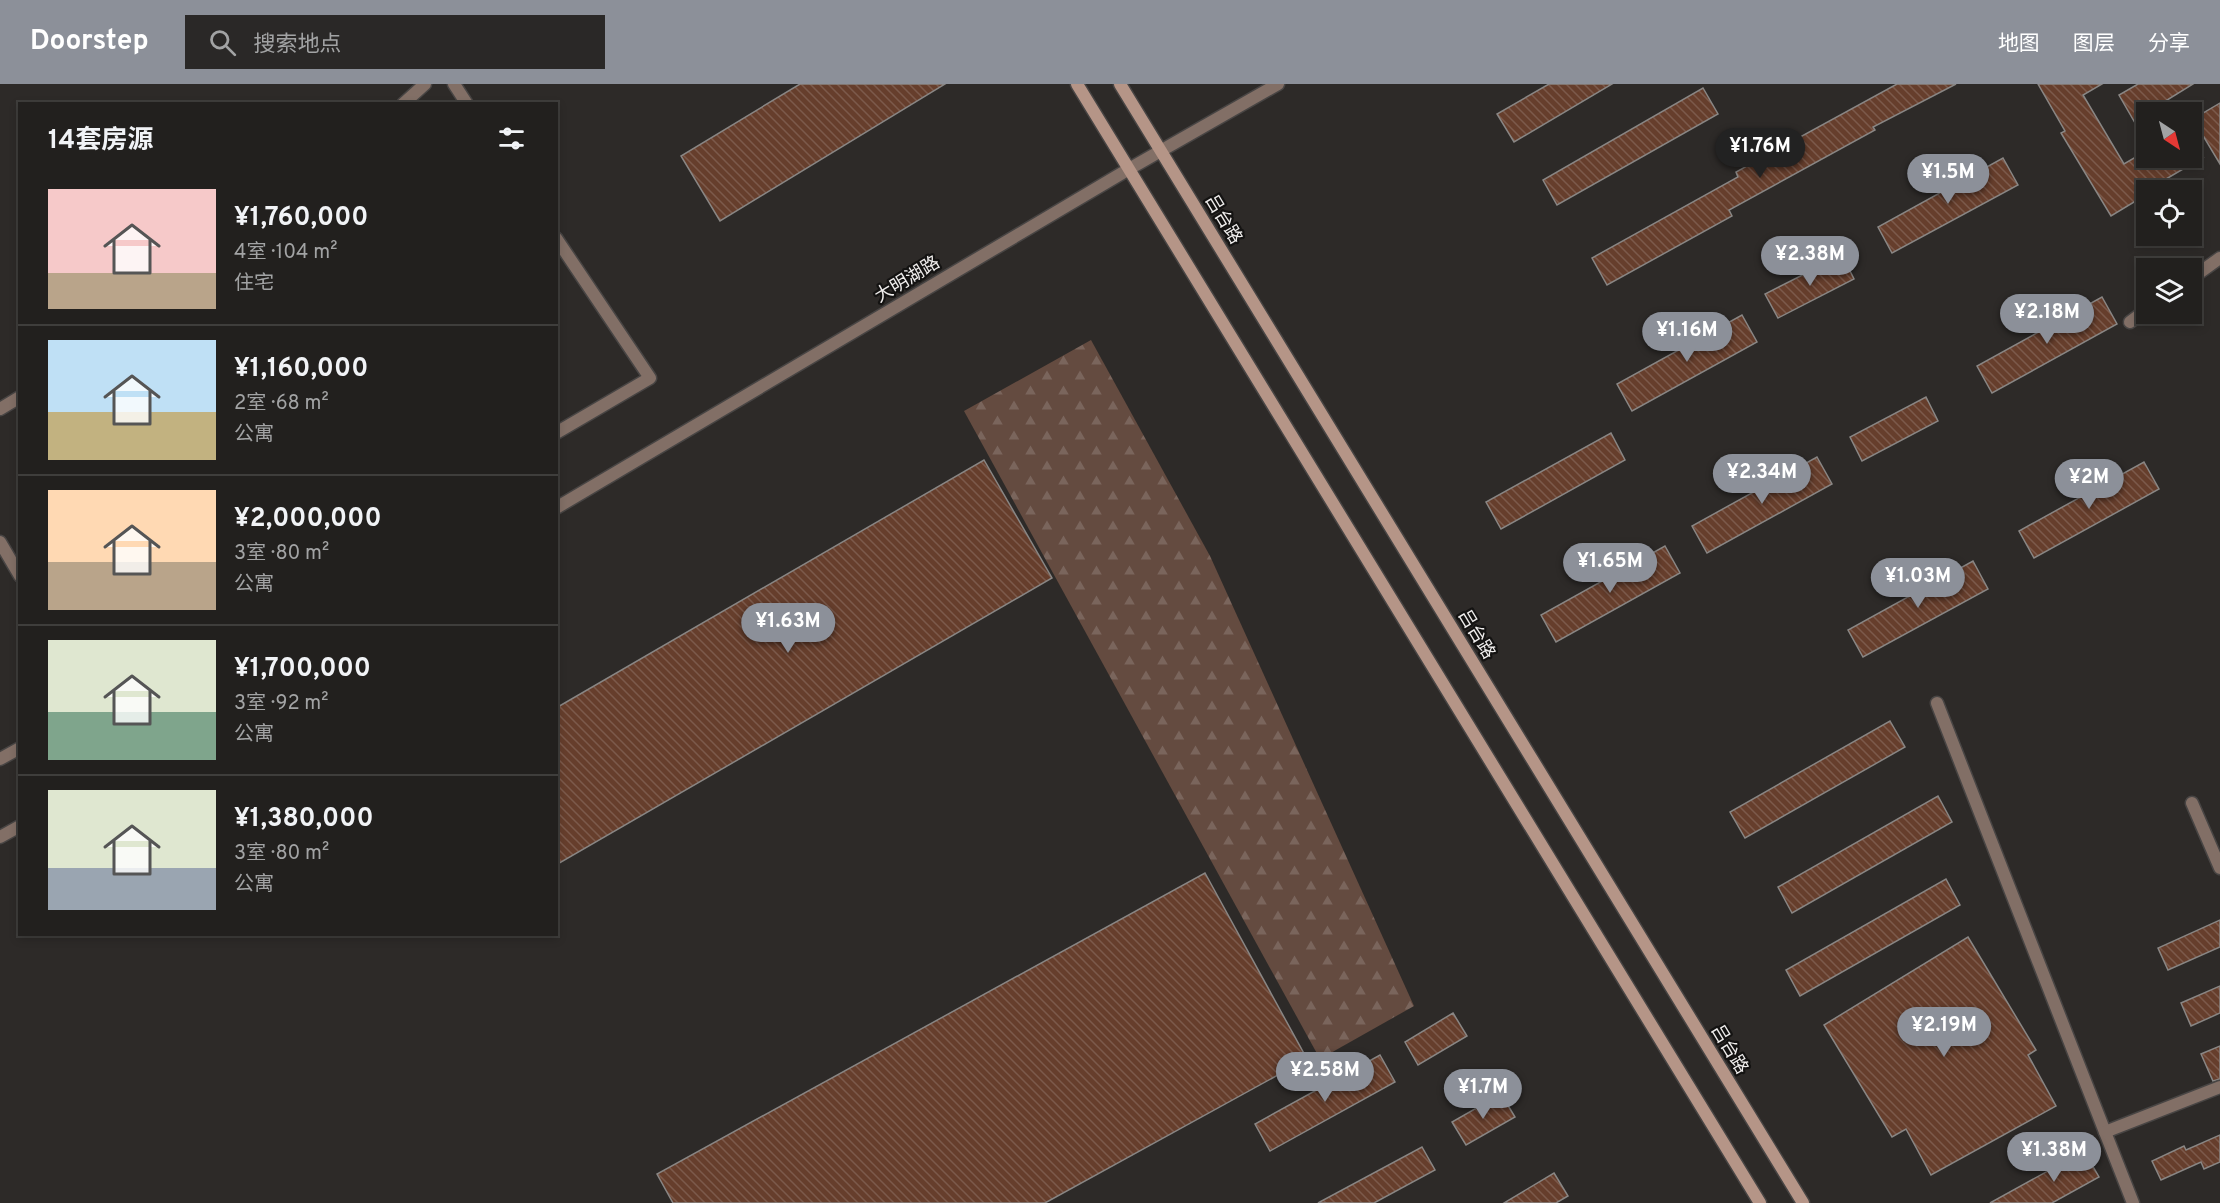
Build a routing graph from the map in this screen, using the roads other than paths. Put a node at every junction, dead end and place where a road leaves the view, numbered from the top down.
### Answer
1 (425, 84) edge
2 (454, 84) edge
3 (1077, 84) edge
4 (1120, 84) edge
5 (1278, 84) edge
6 (405, 102) edge
7 (466, 102) edge
8 (1161, 152) junction
9 (1129, 169) junction
10 (558, 241) edge
11 (2220, 258) edge
12 (2202, 271) edge
13 (2136, 318) edge
14 (2130, 322) dead end
15 (18, 398) edge
16 (0, 409) edge
17 (558, 432) edge
18 (558, 507) edge
19 (0, 542) edge
20 (18, 573) edge
21 (1937, 703) dead end
22 (18, 749) edge
23 (0, 759) edge
24 (2192, 803) dead end
25 (18, 827) edge
26 (0, 837) edge
27 (2220, 868) edge
28 (2220, 1087) edge
29 (2105, 1132) junction
30 (1760, 1203) edge
31 (1803, 1203) edge
32 (2133, 1203) edge

1 - 6 street
2 - 7 street
3 - 9 main road
4 - 8 main road, 吕台路
5 - 8 street, 大明湖路
8 - 9 street, 大明湖路
8 - 31 main road, 吕台路
9 - 18 street, 大明湖路
9 - 30 main road
10 - 17 street
11 - 12 street
13 - 14 street
15 - 16 street
19 - 20 street
21 - 29 street
22 - 23 street
24 - 27 street
25 - 26 street
28 - 29 street
29 - 32 street

